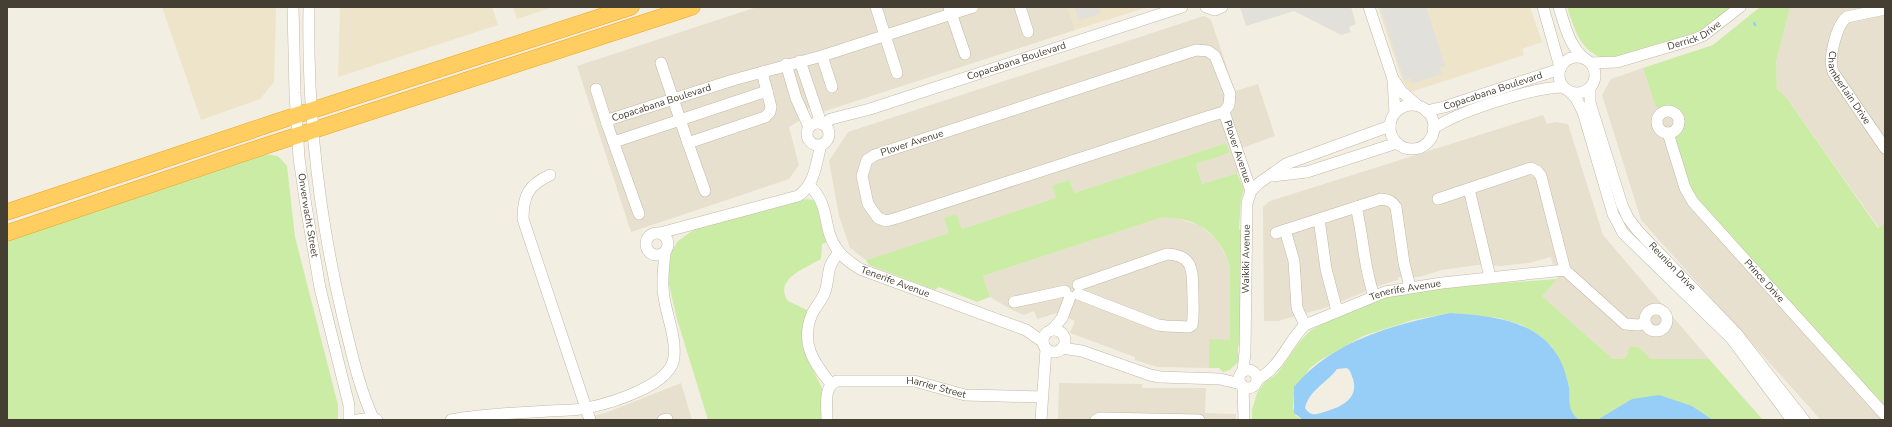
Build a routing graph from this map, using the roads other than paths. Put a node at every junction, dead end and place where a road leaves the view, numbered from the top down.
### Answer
1 (293, 7) edge
2 (309, 7) edge
3 (630, 7) edge
4 (692, 7) edge
5 (876, 7) edge
6 (972, 7) edge
7 (1020, 7) edge
8 (1182, 7) edge
9 (1205, 7) edge
10 (1222, 7) edge
11 (1369, 7) edge
12 (1543, 7) edge
13 (1559, 7) edge
14 (1740, 7) edge
15 (1885, 10) edge
16 (950, 11) edge
17 (1028, 32) dead end
18 (884, 36) junction
19 (965, 54) dead end
20 (1643, 54) junction
21 (822, 56) junction
22 (800, 61) junction
23 (1589, 62) junction
24 (661, 63) dead end
25 (786, 64) junction
26 (1560, 68) junction
27 (762, 72) junction
28 (897, 72) dead end
29 (1393, 79) junction
30 (1593, 83) junction
31 (832, 87) dead end
32 (596, 88) dead end
33 (1567, 90) junction
34 (767, 91) junction
35 (673, 99) junction
36 (1422, 108) junction
37 (1224, 112) junction
38 (305, 113) junction
39 (1395, 113) junction
40 (680, 121) junction
41 (607, 124) junction
42 (825, 126) junction
43 (1390, 126) junction
44 (809, 127) junction
45 (1433, 129) junction
46 (313, 130) junction
47 (1668, 132) dead end
48 (298, 136) junction
49 (614, 142) junction
50 (810, 142) junction
51 (688, 143) junction
52 (1397, 143) junction
53 (821, 145) junction
54 (1885, 148) edge
55 (815, 163) junction
56 (550, 175) dead end
57 (1270, 176) junction
58 (809, 185) junction
59 (1469, 189) junction
60 (704, 191) dead end
61 (1251, 191) junction
62 (1438, 199) dead end
63 (1356, 208) junction
64 (7, 212) edge
65 (639, 214) dead end
66 (1319, 219) junction
67 (691, 226) junction
68 (7, 233) edge
69 (660, 233) junction
70 (666, 248) junction
71 (839, 252) junction
72 (652, 254) junction
73 (1565, 270) junction
74 (662, 274) junction
75 (1490, 277) junction
76 (1410, 287) junction
77 (1073, 292) junction
78 (1374, 296) junction
79 (1014, 302) dead end
80 (1336, 311) junction
81 (1645, 323) dead end
82 (1306, 325) junction
83 (1054, 340) junction
84 (1248, 378) junction
85 (831, 384) junction
86 (1042, 396) junction
87 (586, 408) junction
88 (1245, 414) edge
89 (1885, 414) edge
90 (375, 419) edge
91 (349, 420) edge
92 (357, 420) edge
93 (451, 420) edge
94 (590, 420) edge
95 (827, 420) edge
96 (1041, 420) edge
97 (1096, 420) edge
98 (1199, 420) edge
99 (1792, 420) edge
100 (1804, 420) edge

1 - 38 street, Onverwacht Street
2 - 38 street, Onverwacht Street
3 - 38 highway
4 - 46 highway
5 - 18 street
6 - 16 street, Copacabana Boulevard
7 - 17 street
8 - 42 street, Copacabana Boulevard
9 - 10 street
11 - 29 street
12 - 26 street
13 - 23 street
14 - 20 street, Derrick Drive
15 - 54 street, Chamberlain Drive
16 - 18 street, Copacabana Boulevard
16 - 19 street
18 - 21 street, Copacabana Boulevard
18 - 28 street
20 - 23 street, Derrick Drive
20 - 30 street, Derrick Drive
21 - 22 street, Copacabana Boulevard
21 - 31 street
22 - 25 street, Copacabana Boulevard
22 - 42 street
23 - 26 street
23 - 30 street
24 - 35 street
25 - 27 street, Copacabana Boulevard
25 - 44 street
26 - 33 street
26 - 36 street, Copacabana Boulevard
27 - 34 street
27 - 35 street, Copacabana Boulevard
29 - 36 street
29 - 39 street
30 - 33 street
30 - 100 street, Reunion Drive
32 - 41 street
33 - 45 street, Copacabana Boulevard
33 - 99 street, Reunion Drive
34 - 40 street
34 - 51 street
35 - 40 street
35 - 41 street, Copacabana Boulevard
36 - 39 street
36 - 45 street
37 - 37 street, Plover Avenue
37 - 61 street, Plover Avenue
38 - 46 street, Onverwacht Street
38 - 48 street, Onverwacht Street
38 - 64 highway
39 - 43 street
40 - 49 street
40 - 51 street
41 - 49 street, Copacabana Boulevard
42 - 44 street
42 - 53 street
43 - 52 street
43 - 57 street
44 - 50 street
45 - 52 street
46 - 48 highway
46 - 90 street, Onverwacht Street
47 - 89 street, Prince Drive
48 - 68 highway
48 - 91 street, Onverwacht Street
49 - 65 street, Copacabana Boulevard
50 - 53 street
50 - 55 street
51 - 60 street
52 - 57 street
53 - 55 street
55 - 58 street
56 - 87 street
57 - 61 street
58 - 67 street
58 - 71 street, Tenerife Avenue
59 - 62 street
59 - 73 street
59 - 75 street
61 - 84 street, Waikiki Avenue
63 - 66 street
63 - 76 street
63 - 78 street
66 - 80 street
66 - 82 street
67 - 69 street
67 - 70 street
69 - 70 street
69 - 72 street
70 - 72 street
70 - 74 street
71 - 83 street, Tenerife Avenue
71 - 85 street
72 - 74 street
73 - 75 street, Tenerife Avenue
73 - 81 street
74 - 87 street
75 - 76 street, Tenerife Avenue
76 - 78 street, Tenerife Avenue
77 - 77 street
77 - 79 street
77 - 83 street
78 - 80 street, Tenerife Avenue
80 - 82 street, Tenerife Avenue
82 - 84 street, Tenerife Avenue
83 - 84 street, Tenerife Avenue
83 - 86 street
84 - 88 street, Waikiki Avenue
85 - 86 street, Harrier Street
85 - 95 street
86 - 96 street
87 - 93 street
87 - 94 street
90 - 92 street
97 - 98 street

